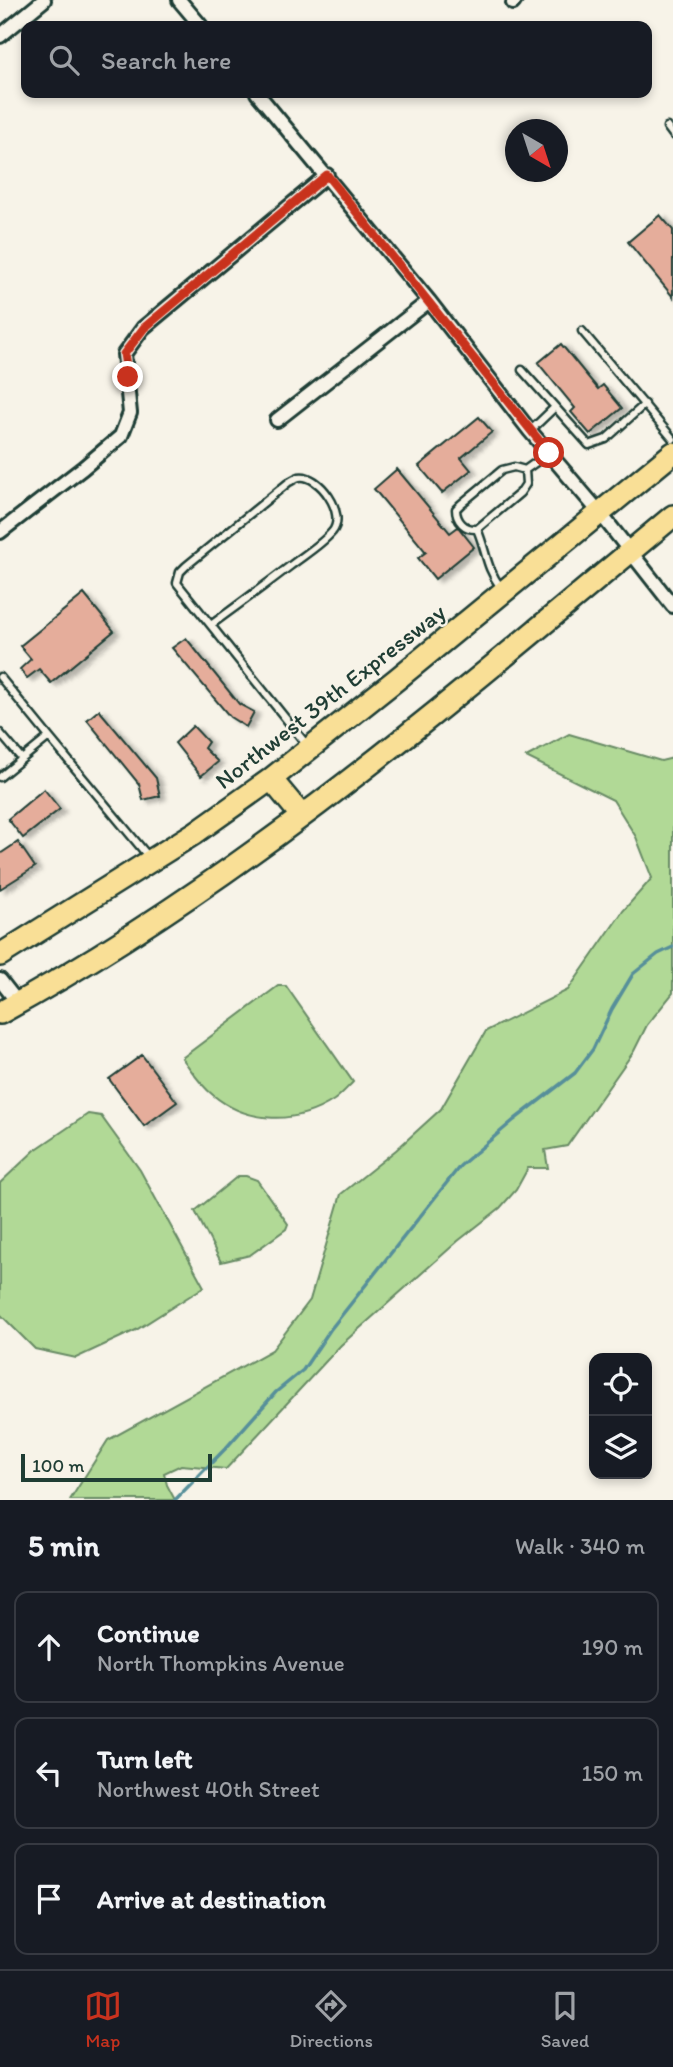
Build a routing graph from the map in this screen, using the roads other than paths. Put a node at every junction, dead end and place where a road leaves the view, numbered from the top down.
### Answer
1 (44, 0) edge
2 (179, 0) edge
3 (197, 21) edge
4 (0, 36) edge
5 (261, 98) edge
6 (667, 127) dead end
7 (673, 135) edge
8 (327, 175) junction
9 (429, 301) junction
10 (582, 331) dead end
11 (522, 370) dead end
12 (645, 404) junction
13 (555, 407) junction
14 (277, 420) dead end
15 (530, 431) junction
16 (673, 439) edge
17 (549, 453) junction
18 (673, 453) edge
19 (526, 470) junction
20 (600, 513) junction
21 (673, 516) edge
22 (477, 529) junction
23 (0, 532) edge
24 (629, 552) junction
25 (504, 592) junction
26 (673, 606) edge
27 (211, 625) junction
28 (0, 677) edge
29 (0, 733) edge
30 (49, 737) junction
31 (310, 749) junction
32 (22, 759) junction
33 (1, 775) edge
34 (271, 779) junction
35 (302, 816) junction
36 (152, 861) junction
37 (0, 955) edge
38 (0, 980) edge
39 (9, 1008) edge

1 - 4 street
2 - 3 street
5 - 8 street
6 - 7 lane
8 - 9 street
8 - 23 street
9 - 14 street
9 - 15 street
10 - 12 lane
11 - 13 lane
12 - 13 lane
12 - 16 lane
13 - 15 lane
15 - 17 street
17 - 19 lane
17 - 20 street
18 - 20 highway, Northwest 39th Expressway
19 - 22 lane
19 - 22 lane
20 - 24 street
20 - 25 highway, Northwest 39th Expressway
21 - 24 highway
22 - 25 lane
24 - 26 street
24 - 35 highway
25 - 31 highway, Northwest 39th Expressway
27 - 27 lane
27 - 31 lane
28 - 30 lane
29 - 32 lane
30 - 32 lane
30 - 36 lane
31 - 34 highway, Northwest 39th Expressway
32 - 33 lane
34 - 35 highway
34 - 36 highway, Northwest 39th Expressway
35 - 39 highway
36 - 37 highway, Northwest 39th Expressway
38 - 39 street

